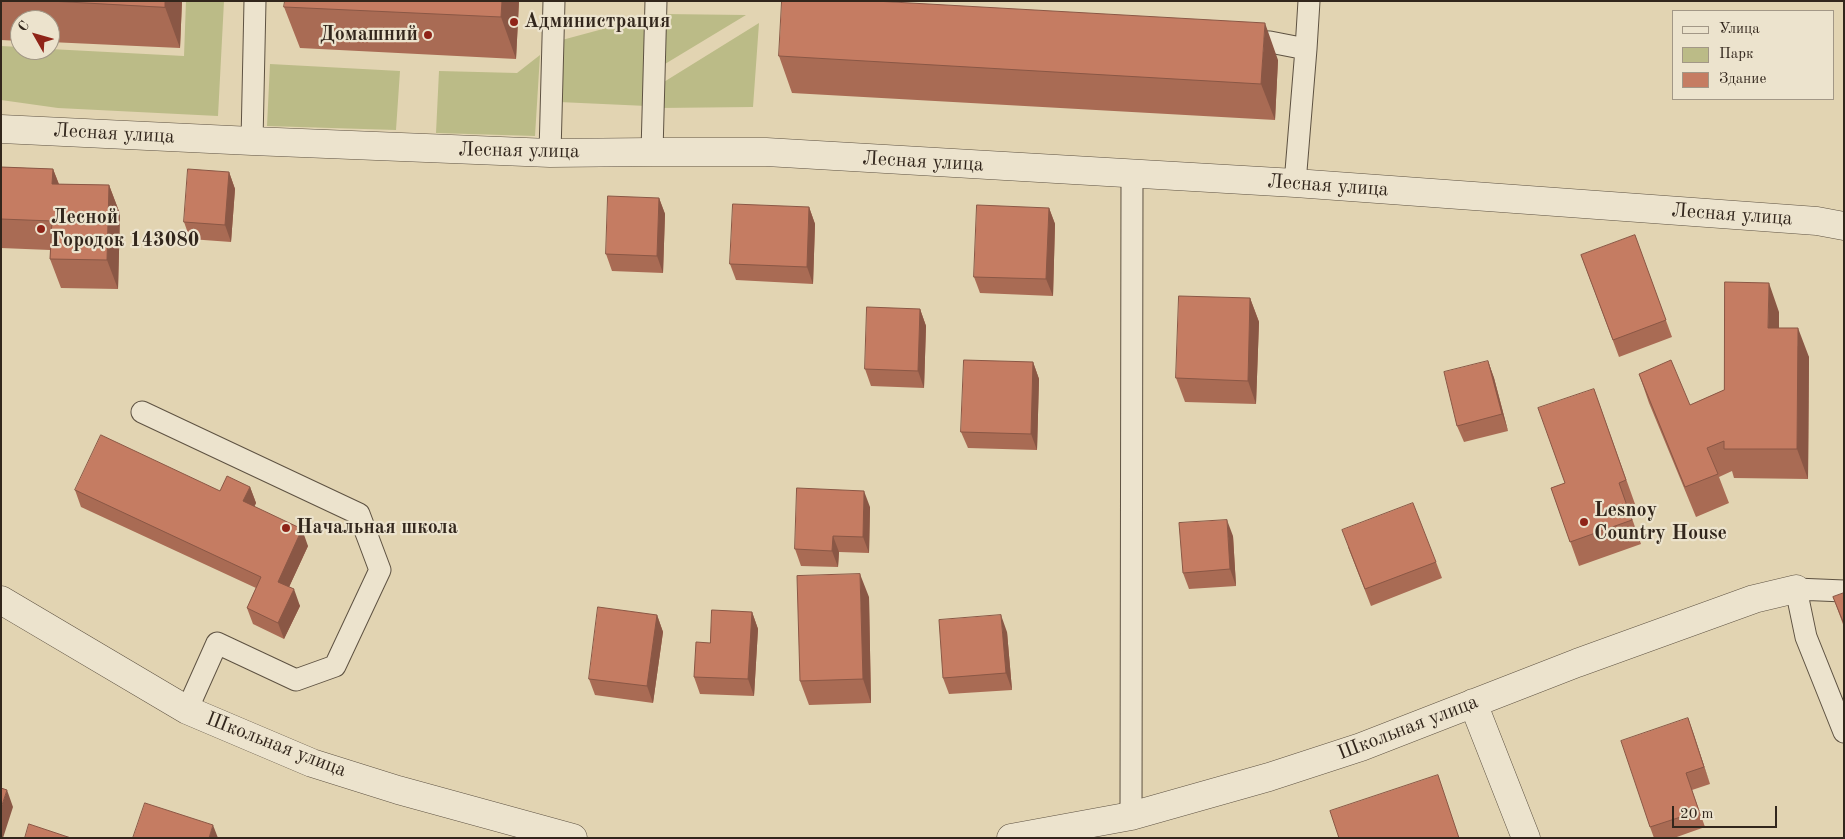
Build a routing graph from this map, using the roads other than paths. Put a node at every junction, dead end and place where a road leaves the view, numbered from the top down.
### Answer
1 (255, 1) edge
2 (554, 1) edge
3 (656, 1) edge
4 (1308, 1) edge
5 (1221, 39) edge
6 (1306, 48) junction
7 (1, 129) edge
8 (252, 142) junction
9 (652, 152) junction
10 (550, 153) junction
11 (1132, 174) junction
12 (1295, 184) junction
13 (1844, 226) edge
14 (142, 412) dead end
15 (1796, 589) junction
16 (1844, 591) edge
17 (1, 600) edge
18 (1473, 703) junction
19 (188, 710) junction
20 (1844, 732) edge
21 (1131, 816) junction
22 (573, 838) edge
23 (1011, 838) edge
24 (1526, 838) edge

1 - 8 lane
2 - 10 lane
3 - 9 lane
4 - 6 lane
5 - 6 lane
6 - 12 lane
7 - 8 street, Лесная улица
8 - 10 street, Лесная улица
9 - 10 street, Лесная улица
9 - 11 street, Лесная улица
11 - 12 street, Лесная улица
11 - 21 lane
12 - 13 street, Лесная улица
14 - 19 lane
15 - 16 lane
15 - 18 street, Школьная улица
15 - 20 lane
17 - 19 street, Школьная улица
18 - 21 street, Школьная улица
18 - 24 street
19 - 22 street, Школьная улица
21 - 23 street, Школьная улица

